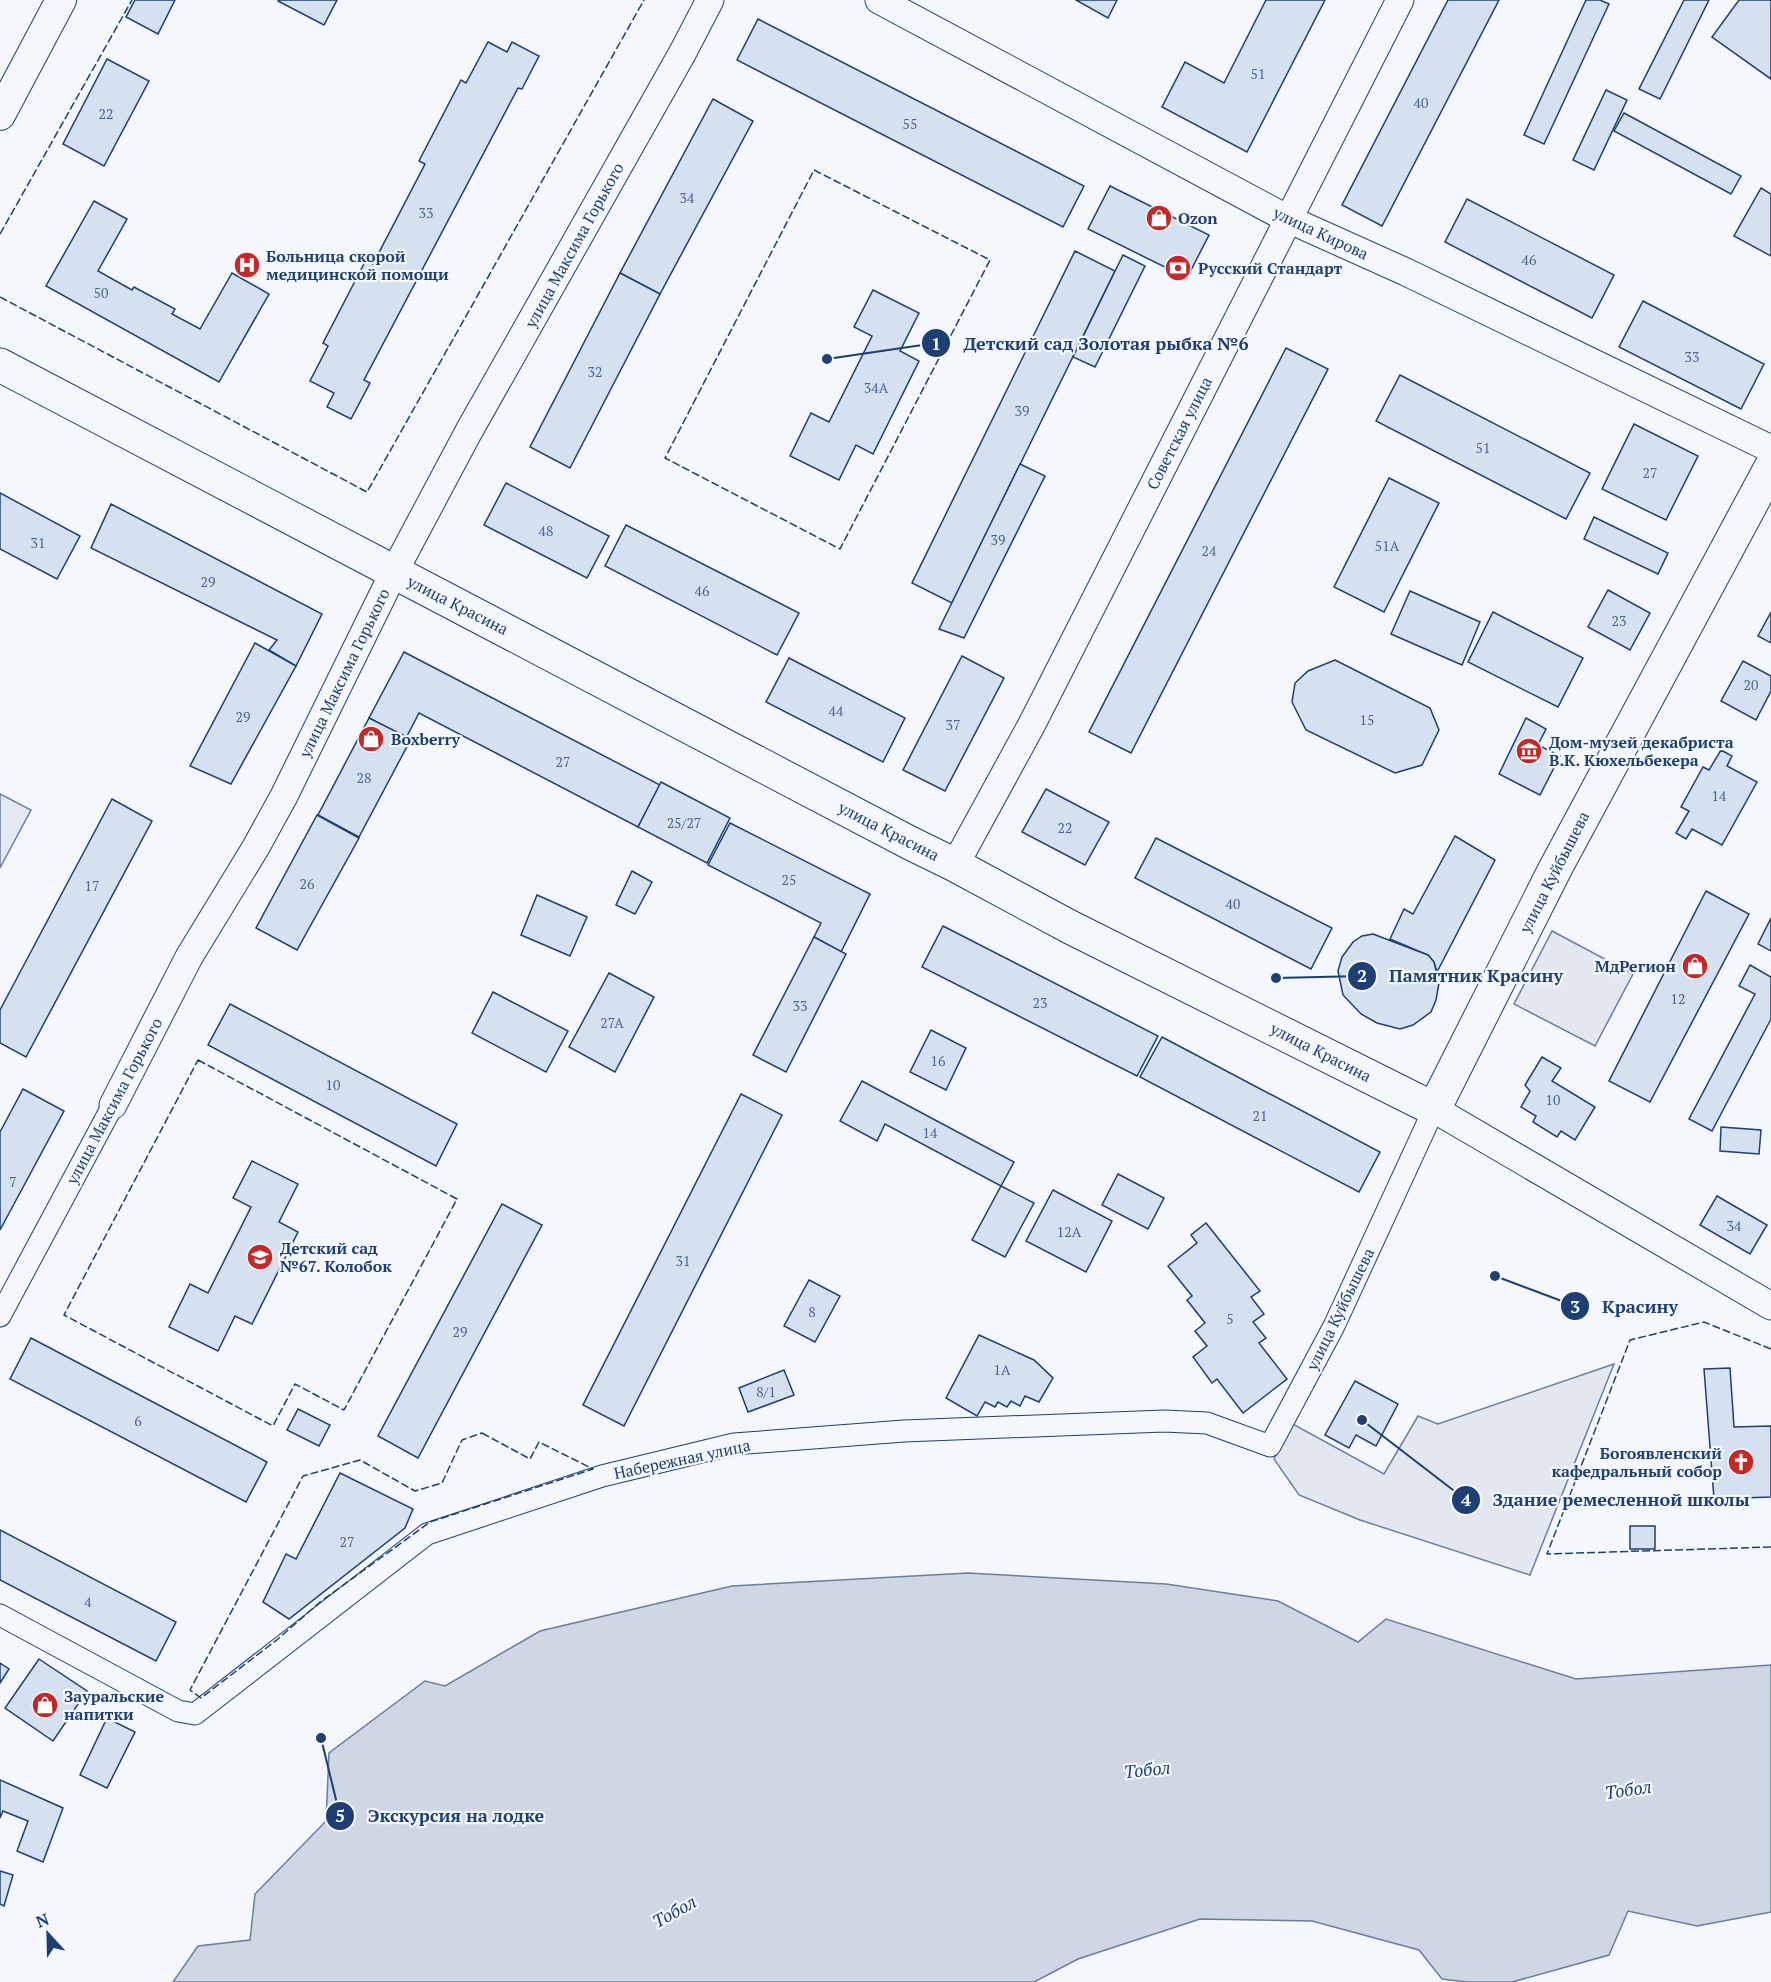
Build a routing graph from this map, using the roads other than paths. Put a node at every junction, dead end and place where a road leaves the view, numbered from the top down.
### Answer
1 (61, 0) edge
2 (710, 0) edge
3 (879, 0) edge
4 (1400, 0) edge
5 (0, 115) edge
6 (1288, 219) junction
7 (0, 365) edge
8 (1771, 449) edge
9 (1771, 467) edge
10 (394, 572) junction
11 (955, 865) junction
12 (113, 1105) joint
13 (1434, 1109) junction
14 (1771, 1306) edge
15 (0, 1316) edge
16 (1270, 1446) joint
17 (0, 1615) edge

1 - 5 main road
2 - 10 street, улица Максима Горького
3 - 6 street, улица Кирова
4 - 6 street, Советская улица
6 - 8 street, улица Кирова
6 - 11 street, Советская улица
7 - 10 main road, улица Красина
9 - 13 main road, улица Куйбышева
10 - 11 main road, улица Красина
10 - 12 street, улица Максима Горького
11 - 13 main road, улица Красина
12 - 15 street, улица Максима Горького
13 - 14 street, улица Красина
13 - 16 street, улица Куйбышева
16 - 17 street, Набережная улица

